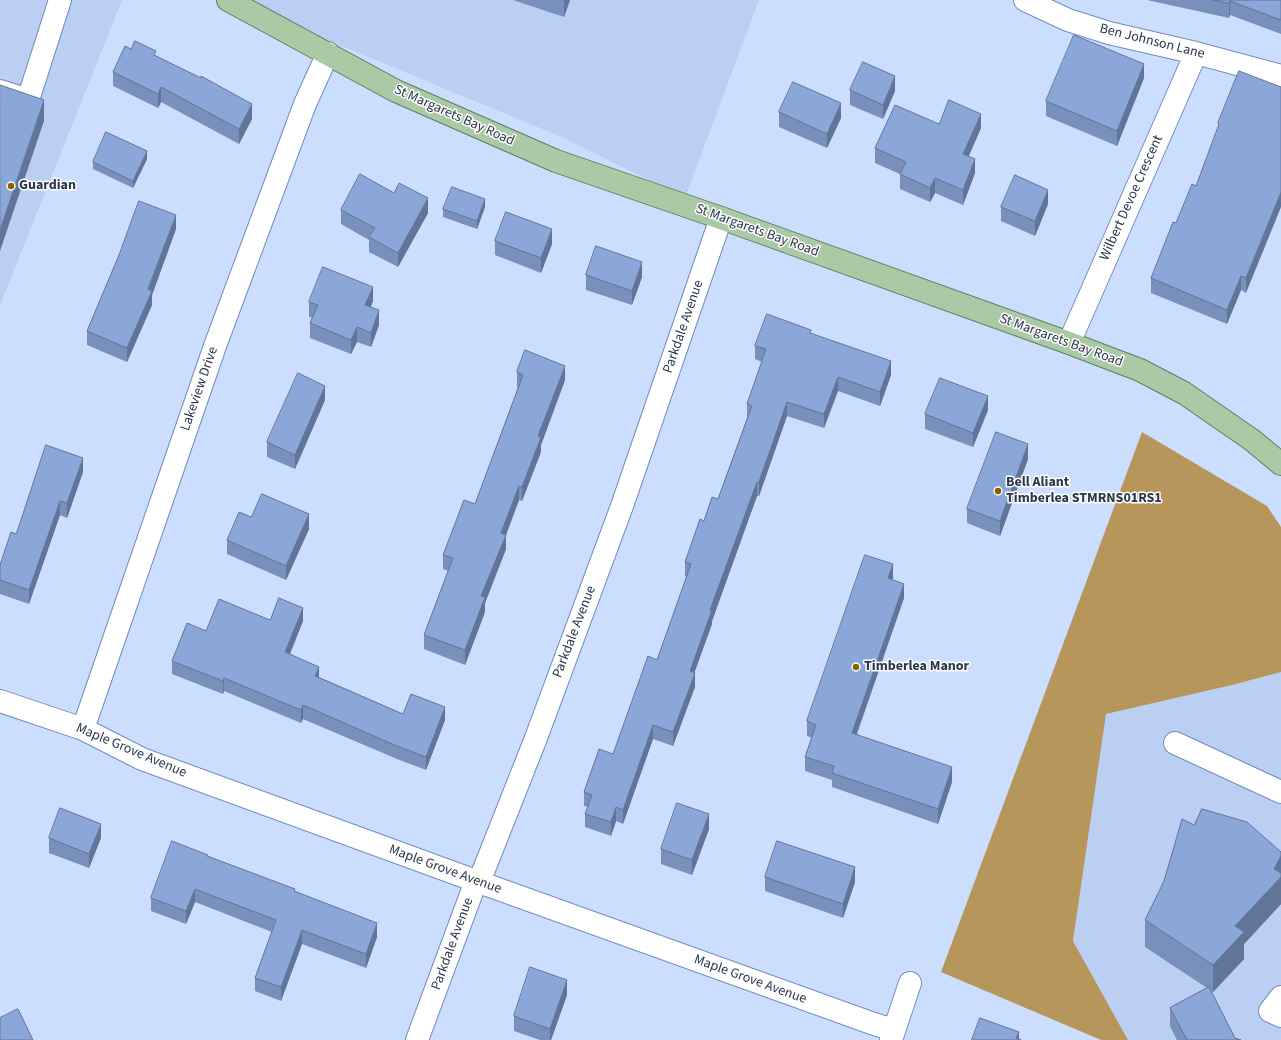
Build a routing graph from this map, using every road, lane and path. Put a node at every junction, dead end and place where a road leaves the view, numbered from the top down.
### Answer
1 (60, 0) edge
2 (228, 0) edge
3 (1025, 0) edge
4 (328, 53) junction
5 (1196, 53) junction
6 (1281, 76) edge
7 (0, 91) edge
8 (721, 218) junction
9 (1068, 343) junction
10 (1281, 464) edge
11 (0, 700) edge
12 (83, 729) junction
13 (1175, 743) dead end
14 (1281, 792) edge
15 (476, 882) junction
16 (910, 982) dead end
17 (1281, 997) edge
18 (1281, 1016) edge
19 (893, 1035) edge
20 (417, 1040) edge

1 - 7 street
2 - 4 main road, St Margarets Bay Road
3 - 5 street, Ben Johnson Lane
4 - 8 main road, St Margarets Bay Road
4 - 12 street, Lakeview Drive
5 - 6 street, Ben Johnson Lane
5 - 9 street, Wilbert Devoe Crescent
8 - 9 main road, St Margarets Bay Road
8 - 15 street, Parkdale Avenue
9 - 10 main road, St Margarets Bay Road
11 - 12 street, Maple Grove Avenue
12 - 15 street, Maple Grove Avenue
13 - 14 street
15 - 19 street, Maple Grove Avenue
15 - 20 street, Parkdale Avenue
16 - 19 street
17 - 18 street

